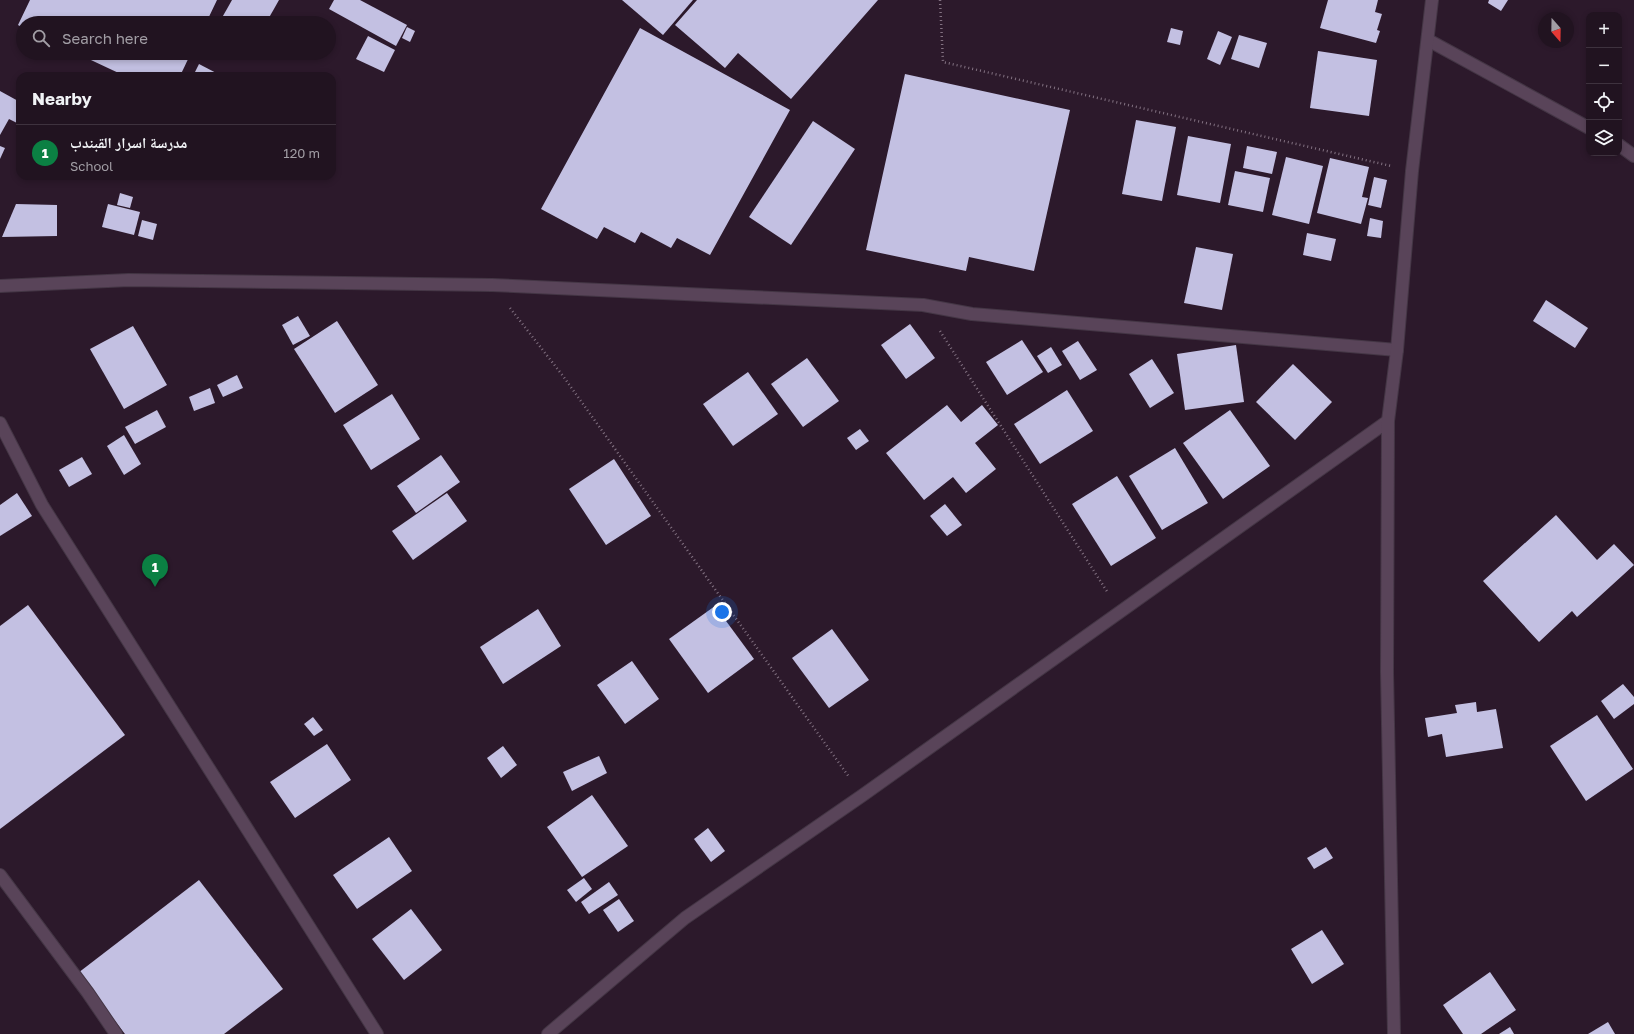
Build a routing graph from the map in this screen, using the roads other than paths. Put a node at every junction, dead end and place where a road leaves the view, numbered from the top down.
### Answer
1 (1432, 0) edge
2 (1428, 40) junction
3 (1586, 126) edge
4 (1622, 147) edge
5 (1634, 156) edge
6 (0, 286) edge
7 (1397, 350) junction
8 (1388, 421) junction
9 (0, 423) edge
10 (0, 875) edge
11 (116, 1034) edge
12 (377, 1034) edge
13 (548, 1034) edge
14 (1394, 1034) edge

1 - 2 street
2 - 3 street
2 - 7 street
4 - 5 street
6 - 7 street
7 - 8 street
8 - 13 street
8 - 14 street
9 - 12 street
10 - 11 street

